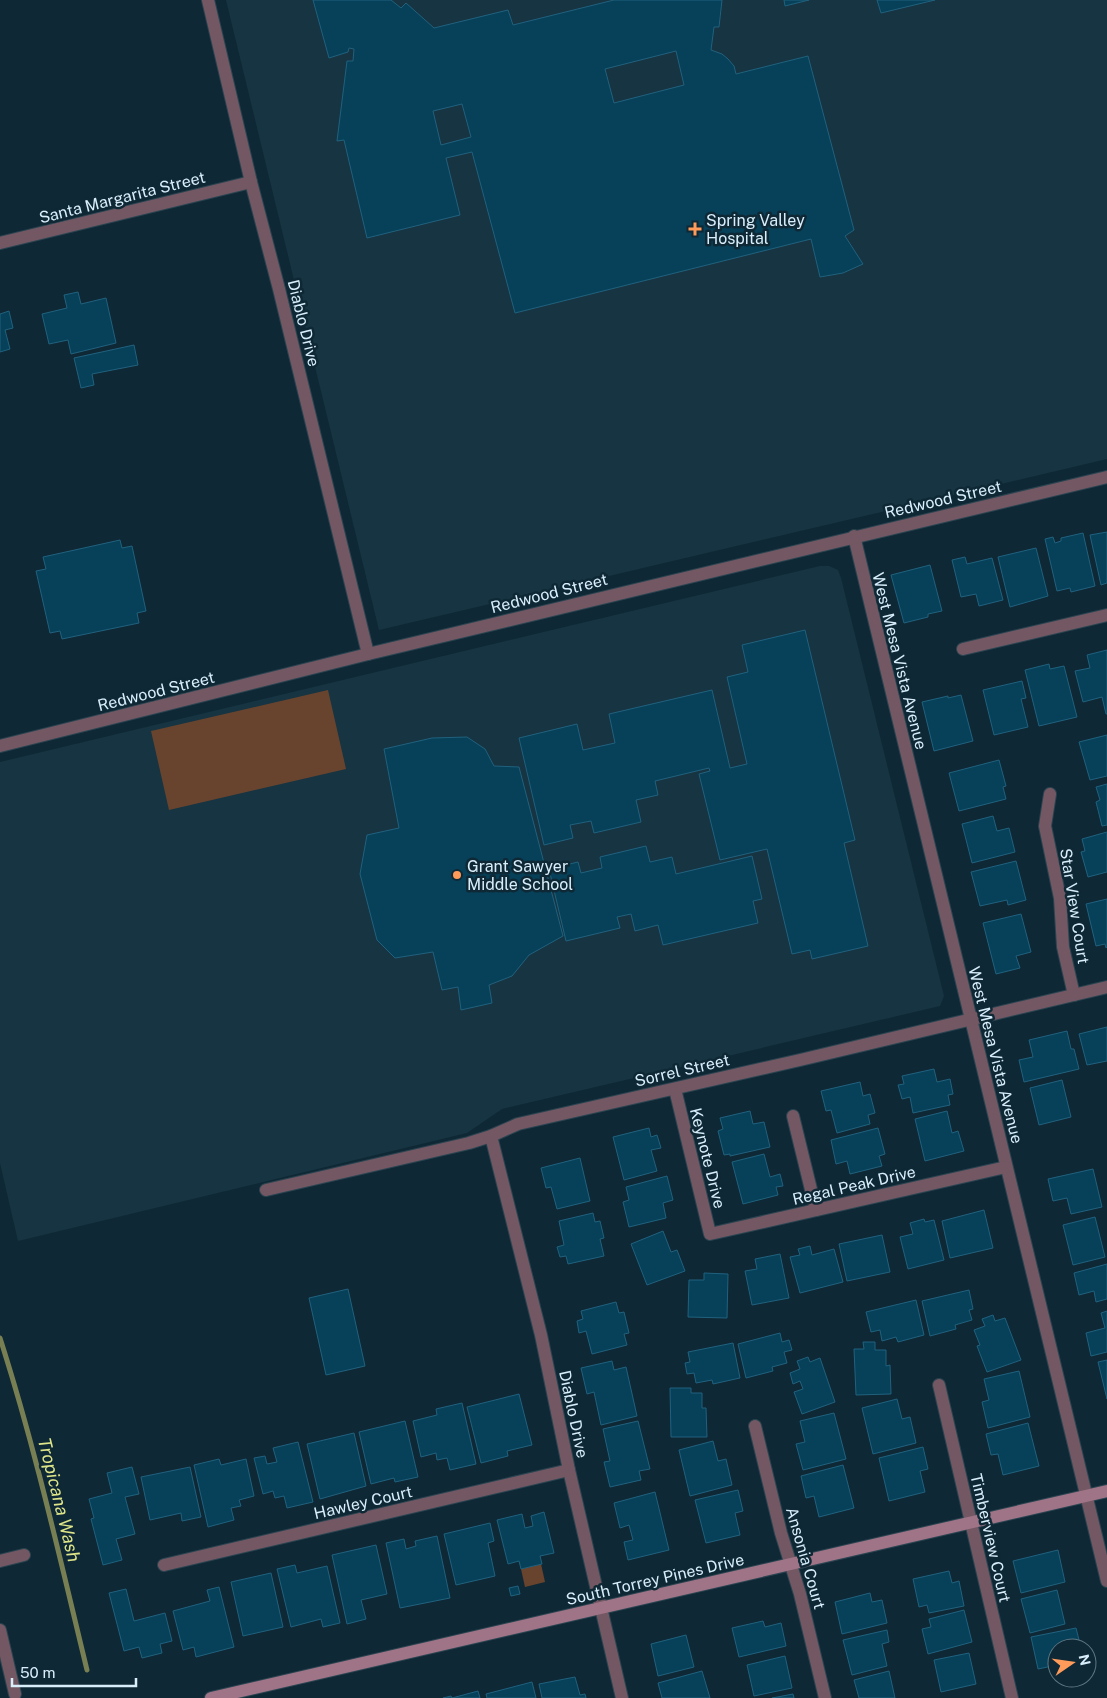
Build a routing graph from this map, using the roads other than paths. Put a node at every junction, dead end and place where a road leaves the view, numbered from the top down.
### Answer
1 (208, 0) edge
2 (251, 182) junction
3 (0, 243) edge
4 (1107, 477) edge
5 (854, 536) junction
6 (1107, 615) edge
7 (963, 649) dead end
8 (368, 654) junction
9 (0, 746) edge
10 (1050, 794) dead end
11 (1107, 987) edge
12 (1074, 995) junction
13 (970, 1020) junction
14 (675, 1089) junction
15 (793, 1116) dead end
16 (491, 1136) junction
17 (1006, 1167) junction
18 (266, 1190) dead end
19 (816, 1210) junction
20 (710, 1234) joint
21 (939, 1385) dead end
22 (755, 1426) dead end
23 (569, 1470) junction
24 (1107, 1491) edge
25 (1086, 1496) junction
26 (971, 1523) junction
27 (24, 1555) dead end
28 (0, 1560) edge
29 (791, 1564) junction
30 (164, 1565) dead end
31 (1107, 1581) edge
32 (600, 1608) junction
33 (1, 1638) edge
34 (15, 1694) dead end
35 (211, 1698) edge
36 (622, 1698) edge
37 (825, 1698) edge
38 (1012, 1698) edge

1 - 2 street, Diablo Drive
2 - 3 street, Santa Margarita Street
2 - 8 street, Diablo Drive
4 - 5 street, Redwood Street
5 - 8 street, Redwood Street
5 - 13 street, West Mesa Vista Avenue
6 - 7 street
8 - 9 street, Redwood Street
10 - 12 street, Star View Court
11 - 12 street, Sorrel Street
12 - 13 street, Sorrel Street
13 - 14 street, Sorrel Street
13 - 17 street, West Mesa Vista Avenue
14 - 16 street, Sorrel Street
14 - 20 street, Keynote Drive
15 - 19 street
16 - 18 street, Sorrel Street
16 - 23 street, Diablo Drive
17 - 19 street, Regal Peak Drive
17 - 25 street, West Mesa Vista Avenue
19 - 20 street, Regal Peak Drive
21 - 26 street, Timberview Court
22 - 29 street, Ansonia Court
23 - 30 street, Hawley Court
23 - 32 street, Diablo Drive
24 - 25 main road, South Torrey Pines Drive
25 - 26 main road, South Torrey Pines Drive
25 - 31 street, West Mesa Vista Avenue
26 - 29 main road, South Torrey Pines Drive
26 - 38 street, Timberview Court
27 - 28 street
29 - 32 main road, South Torrey Pines Drive
29 - 37 street, Ansonia Court
32 - 35 main road, South Torrey Pines Drive
32 - 36 street, Diablo Drive
33 - 34 street

